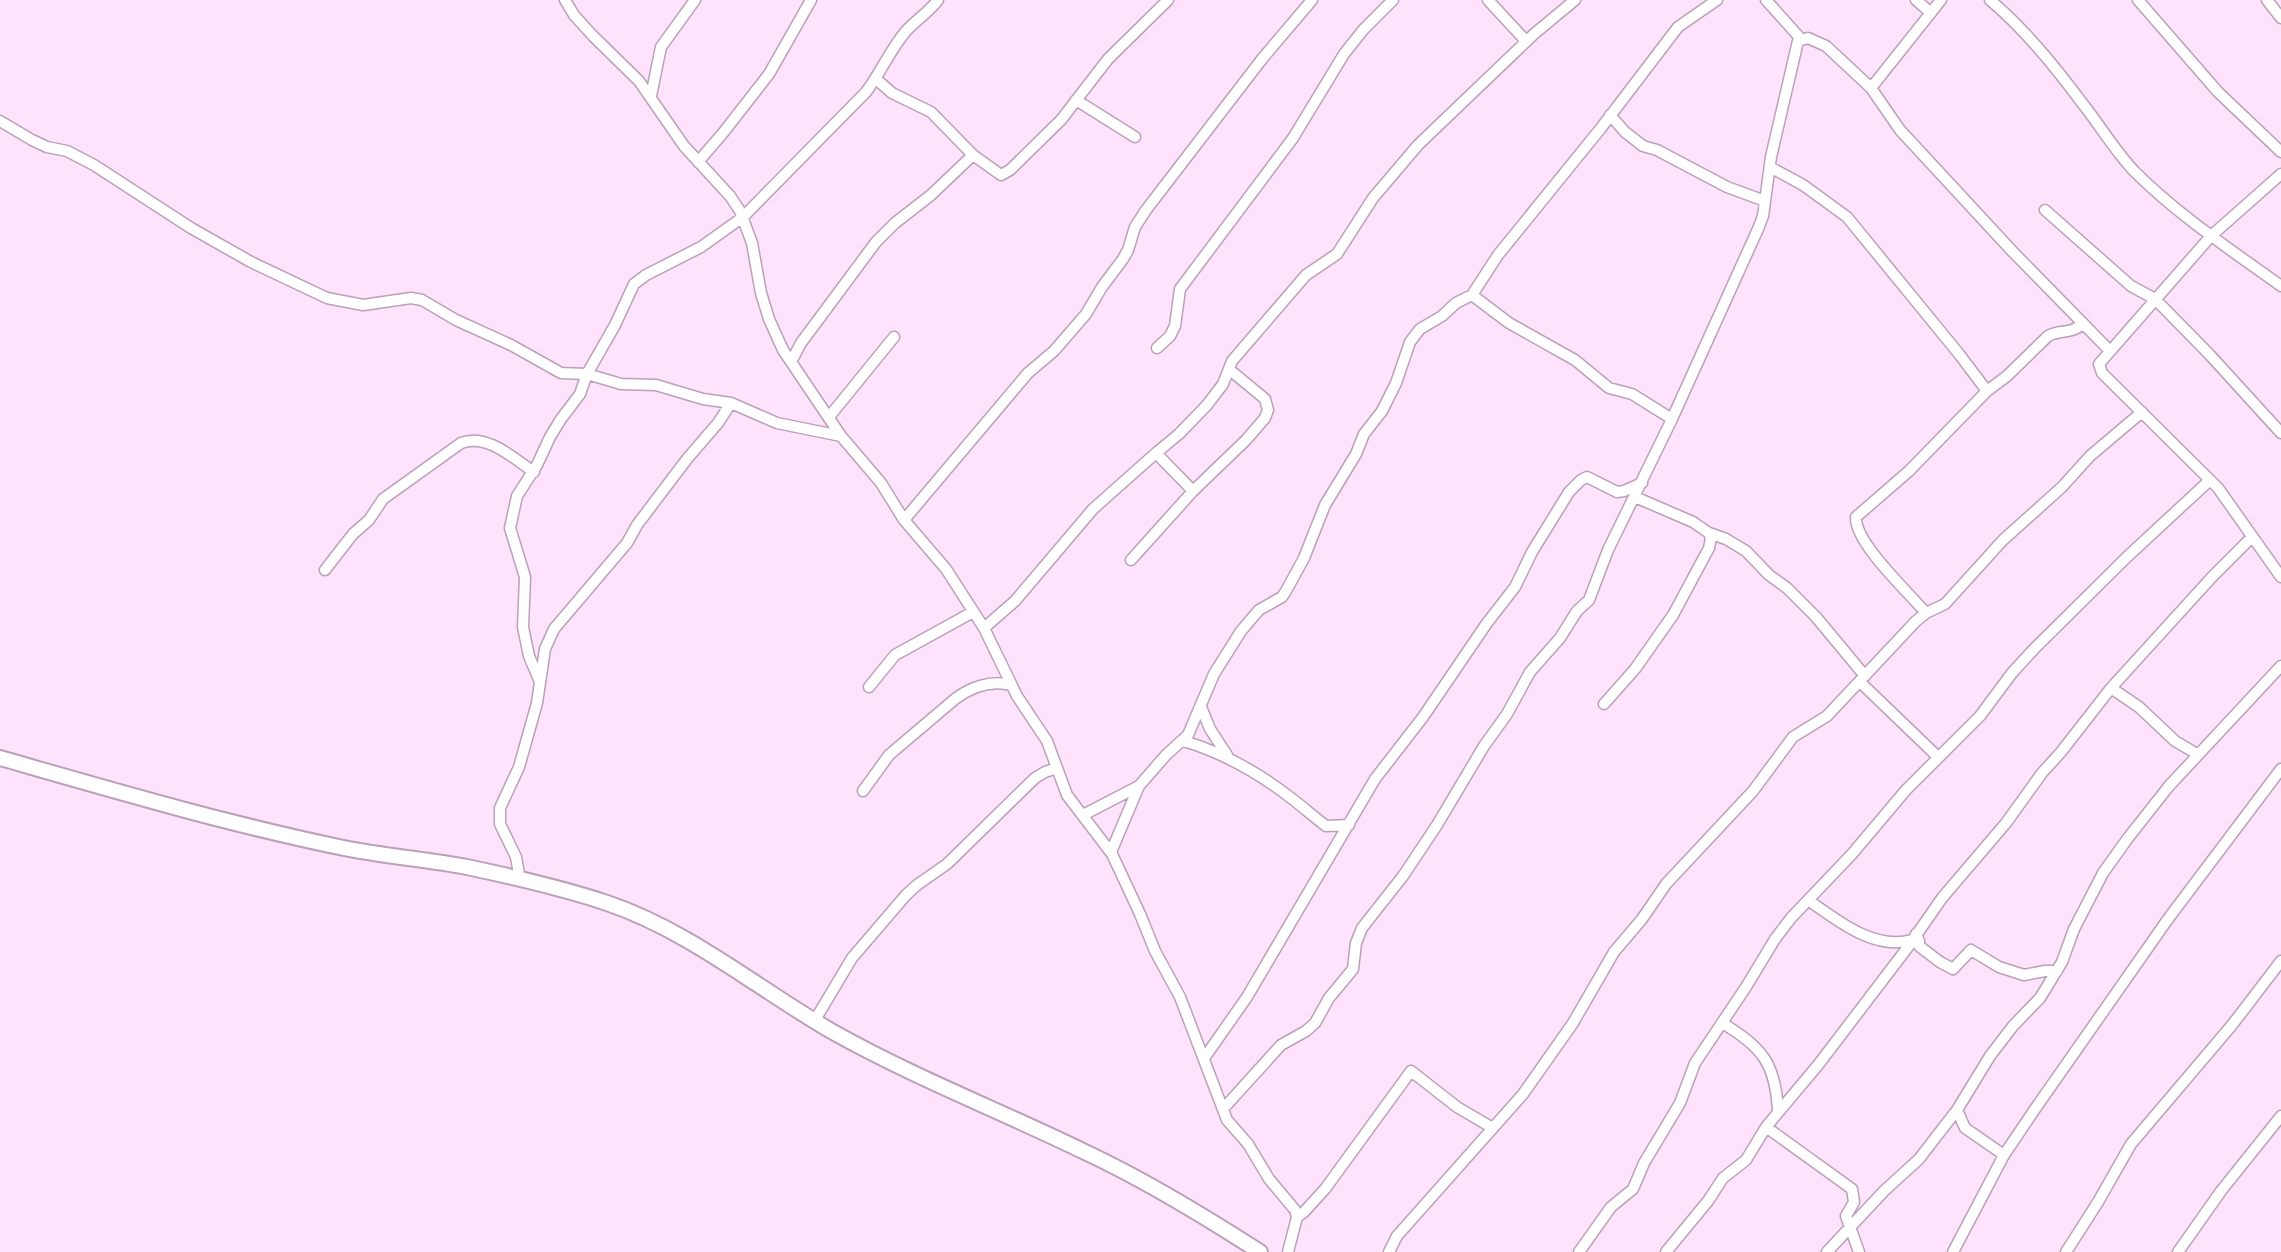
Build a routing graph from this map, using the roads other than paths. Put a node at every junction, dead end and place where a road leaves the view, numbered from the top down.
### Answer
1 (565, 0) edge
2 (695, 0) edge
3 (811, 0) edge
4 (938, 0) edge
5 (1168, 0) edge
6 (1312, 0) edge
7 (1392, 0) edge
8 (1488, 0) edge
9 (1575, 0) edge
10 (1717, 0) edge
11 (1766, 0) edge
12 (1916, 0) edge
13 (1941, 0) edge
14 (1990, 0) edge
15 (2138, 0) edge
16 (2266, 0) edge
17 (1931, 13) junction
18 (2281, 18) edge
19 (1801, 39) junction
20 (1526, 41) junction
21 (876, 79) junction
22 (1871, 88) junction
23 (651, 96) junction
24 (1076, 100) junction
25 (1610, 115) junction
26 (0, 121) edge
27 (1135, 136) dead end
28 (2281, 152) edge
29 (973, 155) junction
30 (698, 162) junction
31 (1770, 167) junction
32 (2281, 174) edge
33 (1765, 201) junction
34 (2045, 211) dead end
35 (743, 216) junction
36 (2211, 236) junction
37 (2281, 286) edge
38 (1472, 295) junction
39 (2155, 299) junction
40 (2083, 323) junction
41 (894, 337) dead end
42 (1157, 348) dead end
43 (2110, 351) junction
44 (791, 362) junction
45 (1230, 370) junction
46 (587, 373) junction
47 (1987, 391) junction
48 (731, 403) junction
49 (2142, 412) junction
50 (829, 417) junction
51 (1672, 419) junction
52 (2281, 433) edge
53 (841, 436) junction
54 (1156, 453) junction
55 (534, 472) junction
56 (2210, 480) junction
57 (1642, 483) junction
58 (1192, 491) junction
59 (1635, 497) junction
60 (904, 520) junction
61 (2252, 537) junction
62 (1710, 538) junction
63 (1130, 560) dead end
64 (325, 570) dead end
65 (2281, 577) edge
66 (973, 612) junction
67 (1926, 613) junction
68 (984, 628) junction
69 (2281, 666) edge
70 (1004, 671) junction
71 (1862, 679) junction
72 (997, 681) junction
73 (540, 682) junction
74 (1011, 685) junction
75 (869, 687) dead end
76 (2111, 688) junction
77 (1604, 704) dead end
78 (1201, 707) junction
79 (1184, 741) junction
80 (2197, 754) junction
81 (1938, 757) junction
82 (0, 758) edge
83 (1229, 758) junction
84 (1057, 768) junction
85 (2281, 769) edge
86 (1139, 786) junction
87 (863, 791) dead end
88 (1083, 815) junction
89 (1349, 825) junction
90 (1111, 852) junction
91 (520, 880) junction
92 (1808, 901) junction
93 (1914, 942) junction
94 (2281, 961) edge
95 (2057, 971) junction
96 (815, 1020) junction
97 (1722, 1023) junction
98 (1205, 1057) junction
99 (1223, 1109) junction
100 (1957, 1110) junction
101 (1778, 1112) junction
102 (2281, 1116) edge
103 (1491, 1127) junction
104 (1766, 1127) junction
105 (1965, 1128) junction
106 (1941, 1130) junction
107 (2004, 1155) junction
108 (1297, 1217) junction
109 (1850, 1226) junction
110 (1840, 1238) junction
111 (1853, 1238) junction
112 (1260, 1252) edge
113 (1288, 1252) edge
114 (1389, 1252) edge
115 (1579, 1252) edge
116 (1666, 1252) edge
117 (1827, 1252) edge
118 (1859, 1252) edge
119 (1953, 1252) edge
120 (2066, 1252) edge
121 (2178, 1252) edge

1 - 23 street
2 - 23 street
3 - 30 street
4 - 21 street
5 - 24 street
6 - 60 street
7 - 42 street
8 - 20 street
9 - 20 street
10 - 25 street
11 - 19 street
12 - 17 street
13 - 17 street
14 - 36 street
15 - 28 street
16 - 18 street
17 - 22 street
19 - 22 street
19 - 31 street
20 - 45 street
21 - 29 street
21 - 35 street
22 - 40 street
23 - 30 street
24 - 27 street
24 - 29 street
25 - 33 street
25 - 38 street
26 - 46 street
29 - 44 street
30 - 35 street
31 - 33 street
31 - 47 street
32 - 36 street
33 - 51 street
34 - 39 street
35 - 44 street
35 - 46 street
36 - 37 street
36 - 39 street
38 - 51 street
38 - 78 street
39 - 43 street
39 - 52 street
40 - 43 street
40 - 47 street
41 - 50 street
43 - 49 street
44 - 50 street
45 - 54 street
45 - 58 street
46 - 48 street
46 - 55 street
47 - 67 street
48 - 53 street
48 - 73 street
49 - 56 street
49 - 67 street
50 - 53 street
51 - 57 street
53 - 60 street
54 - 58 street
54 - 68 street
55 - 64 street
55 - 73 street
56 - 61 street
56 - 81 street
57 - 59 street
57 - 89 street
58 - 63 street
59 - 62 street
59 - 99 street
60 - 66 street
61 - 65 street
61 - 76 street
62 - 71 street
62 - 77 street
66 - 68 street
66 - 75 street
67 - 71 street
68 - 70 street
69 - 80 street
70 - 72 street
70 - 74 street
71 - 81 street
71 - 103 street
72 - 74 street
72 - 87 street
73 - 91 street
74 - 84 street
76 - 80 street
76 - 93 street
78 - 79 street
78 - 83 street
79 - 83 street
79 - 86 street
80 - 95 street
81 - 92 street
82 - 91 street
83 - 89 street
84 - 88 street
84 - 96 street
85 - 107 street
86 - 88 street
86 - 90 street
88 - 90 street
89 - 98 street
90 - 98 street
91 - 96 street
92 - 93 street
92 - 97 street
93 - 95 street
93 - 101 street
94 - 120 street
95 - 100 street
96 - 112 street
97 - 101 street
97 - 115 street
98 - 99 street
99 - 108 street
100 - 105 street
100 - 106 street
101 - 104 street
102 - 121 street
103 - 108 street
103 - 114 street
104 - 109 street
104 - 116 street
105 - 106 street
105 - 107 street
106 - 109 street
107 - 119 street
108 - 113 street
109 - 110 street
109 - 111 street
110 - 111 street
110 - 117 street
111 - 118 street

